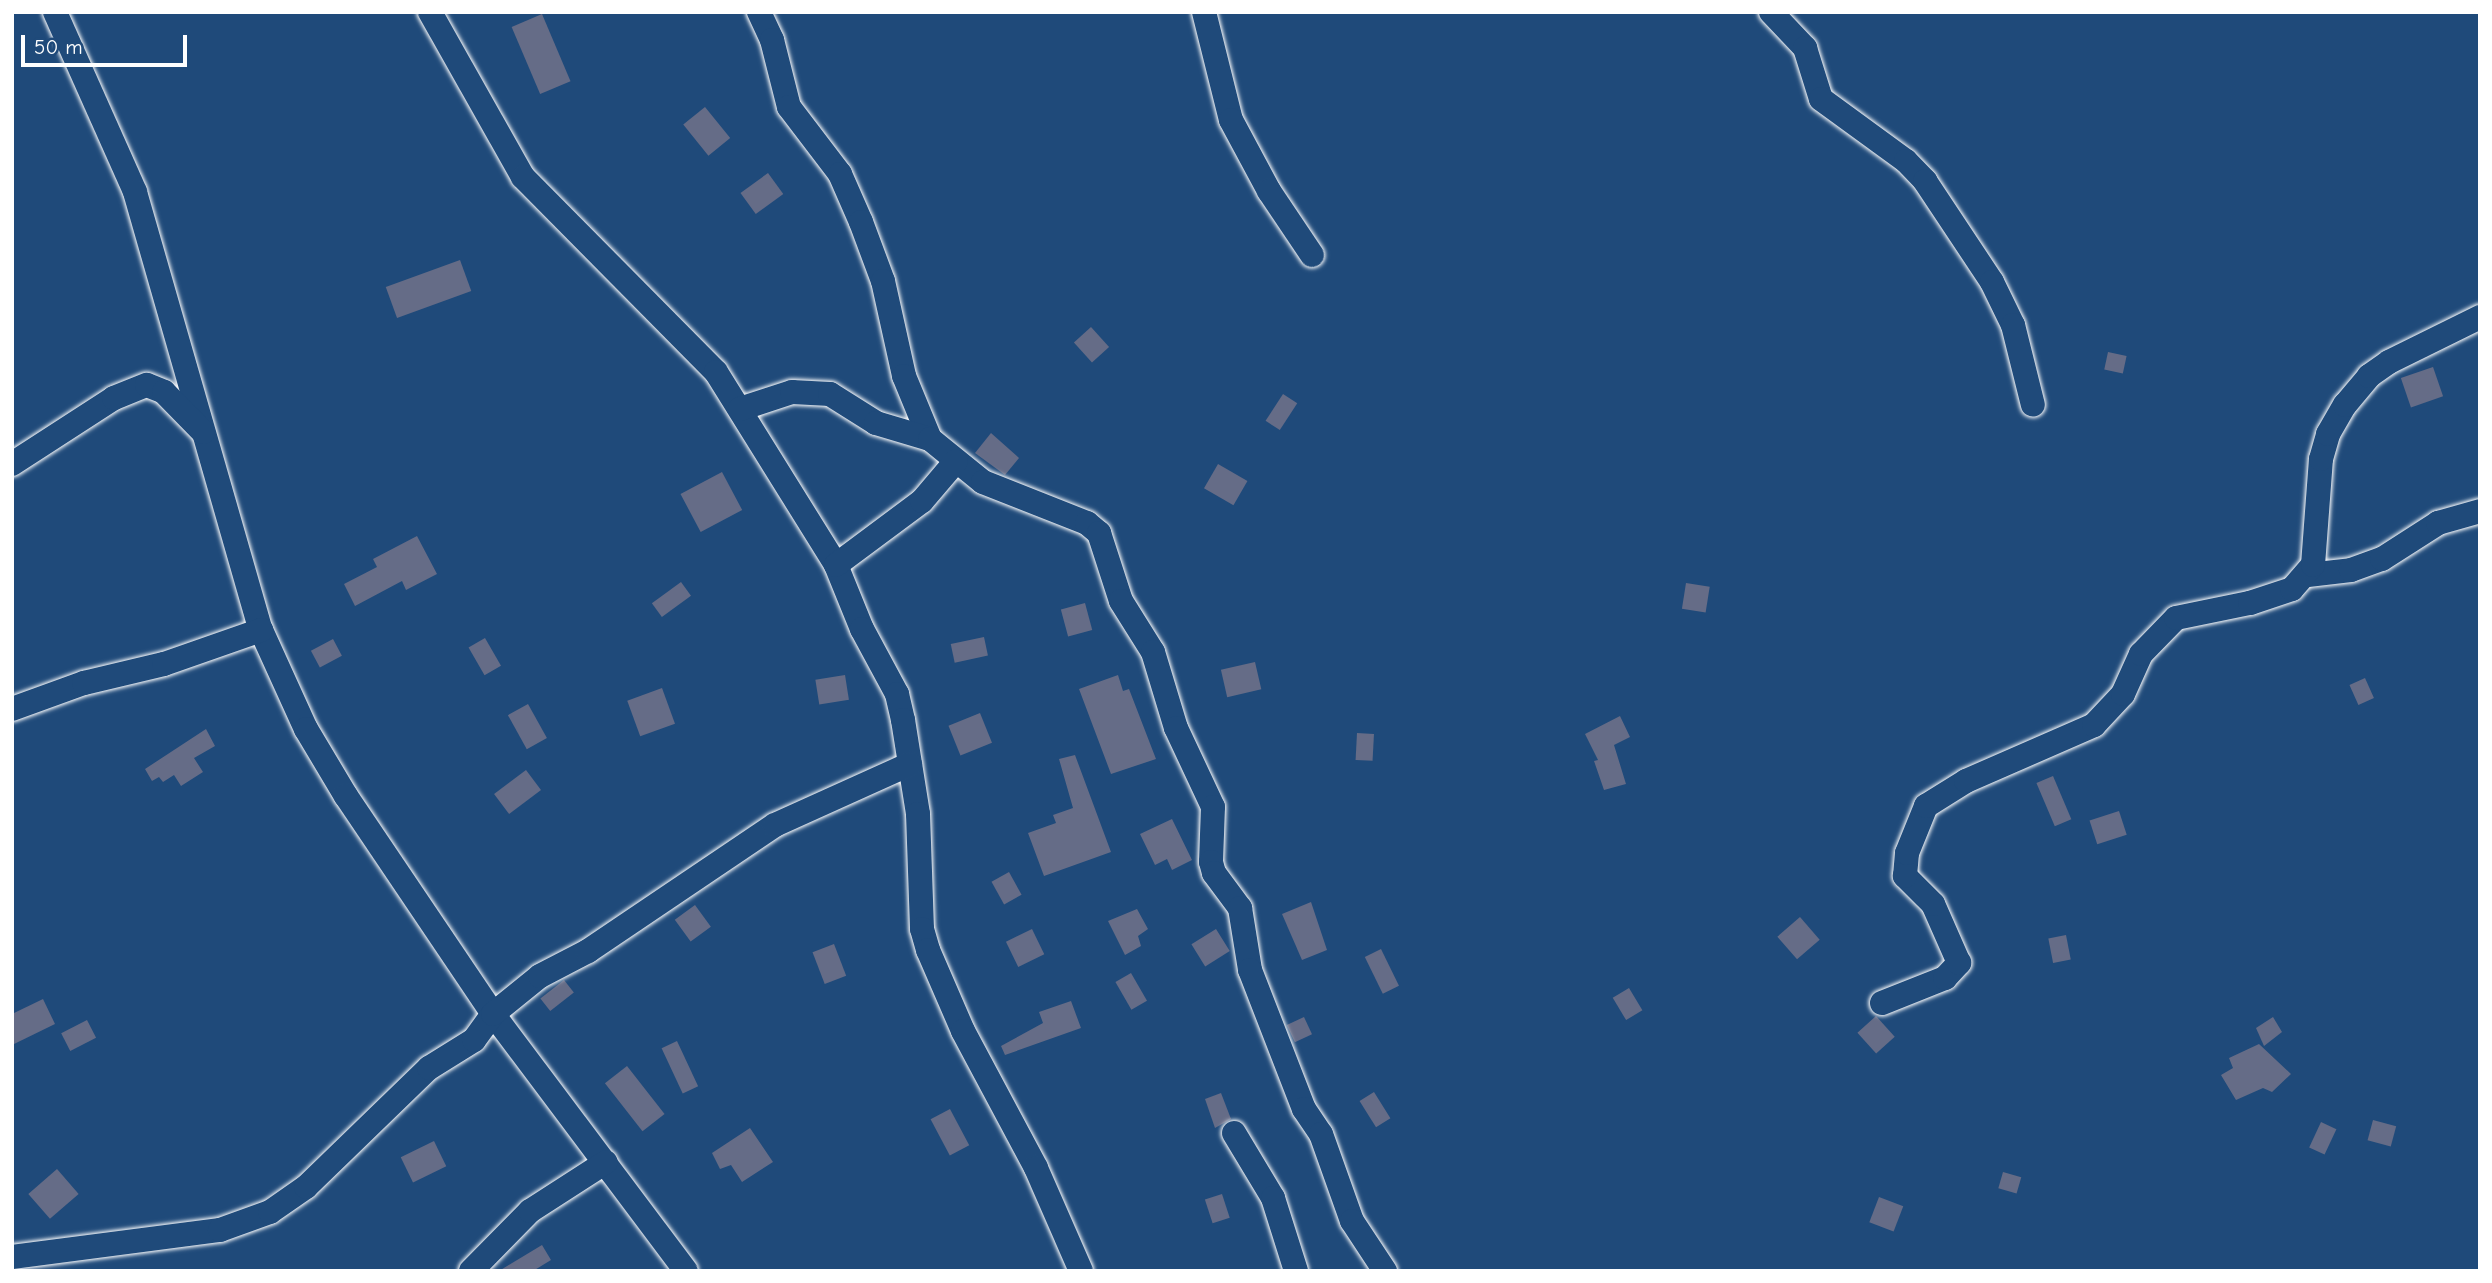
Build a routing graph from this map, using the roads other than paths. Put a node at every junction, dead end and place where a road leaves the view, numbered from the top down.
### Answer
1 (55, 12) edge
2 (430, 12) edge
3 (759, 12) edge
4 (1204, 12) edge
5 (1771, 12) edge
6 (1312, 255) dead end
7 (2480, 317) edge
8 (2033, 405) dead end
9 (740, 409) junction
10 (206, 435) junction
11 (930, 439) junction
12 (956, 461) junction
13 (12, 464) edge
14 (2480, 511) edge
15 (836, 565) junction
16 (2308, 575) junction
17 (261, 629) junction
18 (12, 709) edge
19 (910, 764) junction
20 (1882, 1003) dead end
21 (493, 1014) junction
22 (1234, 1133) dead end
23 (606, 1162) junction
24 (12, 1257) edge
25 (471, 1271) edge
26 (686, 1271) edge
27 (1081, 1271) edge
28 (1296, 1271) edge
29 (1385, 1271) edge

1 - 10 street
2 - 9 street
3 - 11 street
4 - 6 street
5 - 8 street
7 - 16 street
9 - 11 street
9 - 15 street
10 - 13 street
10 - 17 street
11 - 12 street
12 - 15 street
12 - 29 street
14 - 16 street
15 - 19 street
16 - 20 street
17 - 18 street
17 - 21 street
19 - 21 street
19 - 27 street
21 - 23 street
21 - 24 street
22 - 28 street
23 - 25 street
23 - 26 street

